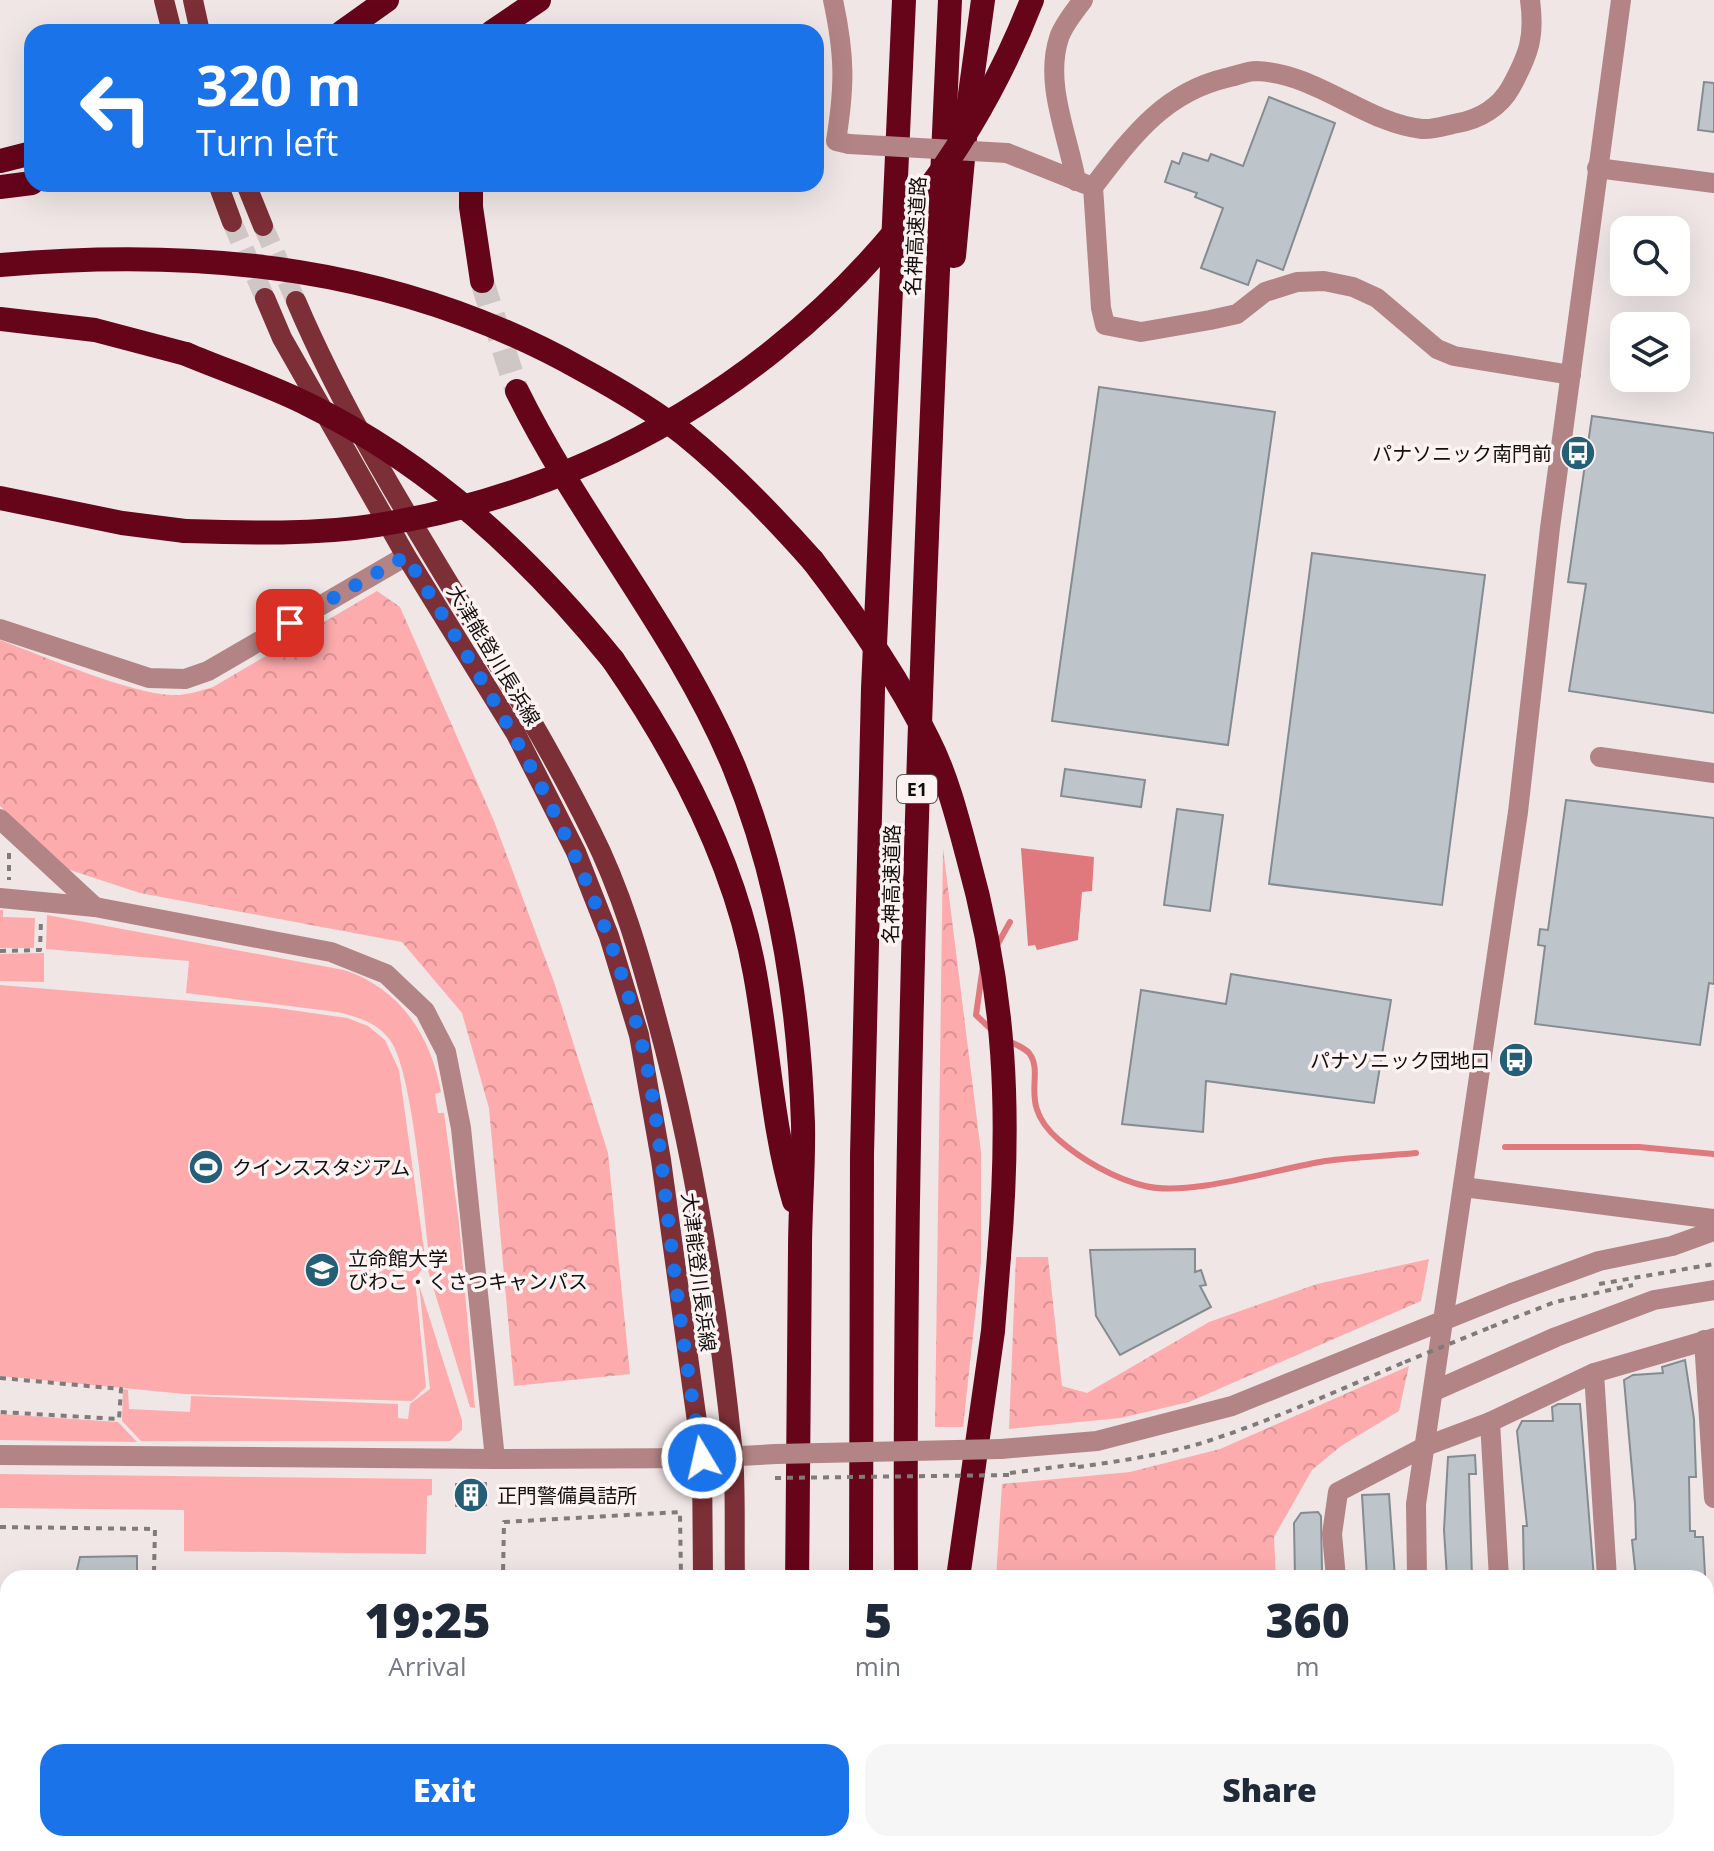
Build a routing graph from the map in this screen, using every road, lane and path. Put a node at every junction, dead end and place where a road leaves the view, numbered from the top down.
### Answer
1 (164, 0) edge
2 (193, 0) edge
3 (387, 0) edge
4 (539, 0) edge
5 (833, 0) edge
6 (904, 0) edge
7 (950, 0) edge
8 (983, 0) edge
9 (1032, 0) edge
10 (1083, 0) edge
11 (1530, 0) edge
12 (1621, 0) edge
13 (170, 24) edge
14 (198, 24) edge
15 (353, 24) edge
16 (504, 24) edge
17 (24, 155) edge
18 (0, 161) edge
19 (1597, 168) junction
20 (1714, 183) edge
21 (24, 184) edge
22 (1084, 184) junction
23 (0, 187) edge
24 (221, 192) edge
25 (249, 192) edge
26 (471, 192) edge
27 (232, 222) tunnel mouth
28 (263, 226) tunnel mouth
29 (0, 265) edge
30 (482, 281) tunnel mouth
31 (265, 298) tunnel mouth
32 (296, 301) tunnel mouth
33 (0, 319) edge
34 (1571, 375) junction
35 (517, 391) tunnel mouth
36 (0, 498) edge
37 (406, 556) junction
38 (0, 629) edge
39 (919, 673) junction
40 (1600, 757) dead end
41 (1714, 773) edge
42 (0, 819) edge
43 (9, 841) dead end
44 (4, 890) edge
45 (95, 907) junction
46 (41, 920) dead end
47 (0, 951) edge
48 (1463, 1187) junction
49 (800, 1218) junction
50 (1714, 1219) edge
51 (1714, 1231) edge
52 (1714, 1266) edge
53 (1584, 1286) dead end
54 (1714, 1290) edge
55 (1709, 1339) edge
56 (1405, 1362) dead end
57 (1594, 1373) junction
58 (0, 1378) edge
59 (1434, 1391) junction
60 (0, 1412) edge
61 (1490, 1422) junction
62 (1426, 1446) junction
63 (0, 1455) edge
64 (733, 1457) junction
65 (702, 1458) junction
66 (495, 1459) junction
67 (1010, 1475) dead end
68 (775, 1478) dead end
69 (1714, 1498) edge
70 (0, 1527) edge
71 (154, 1570) edge
72 (503, 1570) edge
73 (681, 1570) edge
74 (703, 1570) edge
75 (735, 1570) edge
76 (797, 1570) edge
77 (861, 1570) edge
78 (906, 1570) edge
79 (959, 1570) edge
80 (1335, 1570) edge
81 (1417, 1570) edge
82 (1499, 1570) edge
83 (1606, 1570) edge

1 - 13 main road
2 - 14 main road
3 - 15 highway
4 - 16 highway
5 - 22 street, bridge
6 - 77 highway, 名神高速道路 / E1
7 - 39 highway, 名神高速道路 / E1
8 - 39 highway
9 - 36 highway, bridge
10 - 22 street
11 - 22 street
12 - 19 street
17 - 18 highway
19 - 20 street
19 - 34 street
21 - 23 highway
22 - 34 street
24 - 27 main road
25 - 28 main road
26 - 30 highway
29 - 79 highway, bridge
31 - 37 main road, 大津能登川長浜線
32 - 64 main road, 大津能登川長浜線
33 - 49 highway, bridge
34 - 48 street
35 - 49 highway
37 - 38 street
37 - 65 main road, 大津能登川長浜線
39 - 78 highway, 名神高速道路 / E1
40 - 41 street
42 - 45 street
43 - 44 path
44 - 45 street
45 - 66 street
46 - 47 path
48 - 50 street
48 - 59 street
49 - 76 highway
51 - 64 street, bridge
52 - 53 path
52 - 56 path, bridge
54 - 59 street
55 - 57 street
55 - 69 street
57 - 61 street
57 - 83 street
58 - 60 path
59 - 62 street
61 - 62 street
61 - 82 street
62 - 80 street
62 - 81 street
63 - 66 street
64 - 65 street
64 - 75 main road, 大津能登川長浜線
65 - 66 street
65 - 74 main road, 大津能登川長浜線
67 - 68 path, bridge
70 - 71 path
72 - 73 path

